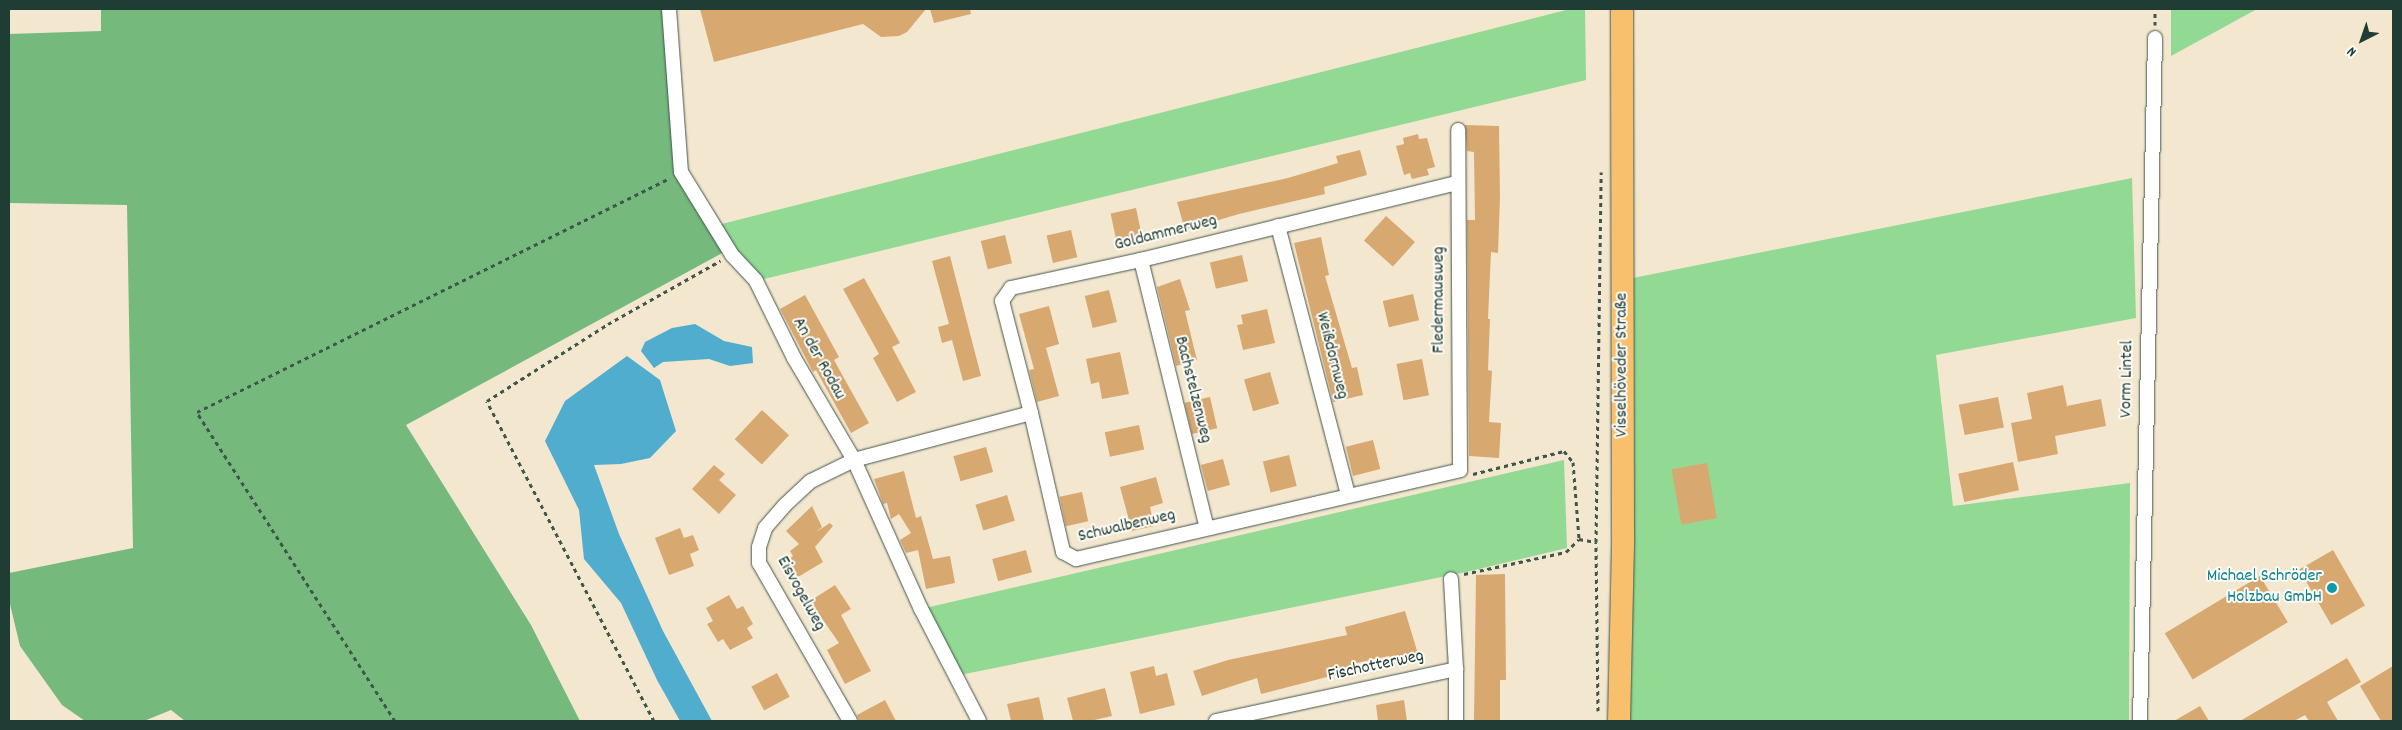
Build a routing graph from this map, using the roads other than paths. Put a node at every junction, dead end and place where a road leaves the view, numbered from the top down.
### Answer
1 (669, 9) edge
2 (1622, 9) edge
3 (2155, 38) dead end
4 (1458, 130) dead end
5 (1458, 183) junction
6 (1278, 226) junction
7 (1141, 260) junction
8 (1031, 413) junction
9 (854, 460) junction
10 (1460, 470) joint
11 (1348, 495) junction
12 (1206, 528) junction
13 (1451, 579) road end
14 (1456, 669) junction
15 (850, 721) edge
16 (979, 721) edge
17 (1216, 721) edge
18 (1456, 721) edge
19 (1619, 721) edge
20 (2140, 721) edge

1 - 9 street, An der Rodau
2 - 19 main road, Visselhöveder Straße
3 - 20 street, Vorm Lintel
4 - 5 street, Fledermausweg
5 - 6 street, Goldammerweg
5 - 10 street, Fledermausweg
6 - 7 street, Goldammerweg
6 - 11 street, Weißdornweg
7 - 8 street, Goldammerweg
7 - 12 street, Bachstelzenweg
8 - 9 street
8 - 12 street, Schwalbenweg
9 - 15 street, Eisvogelweg
9 - 16 street, An der Rodau
10 - 11 street, Schwalbenweg
11 - 12 street, Schwalbenweg
13 - 14 street
14 - 17 street, Fischotterweg
14 - 18 street

